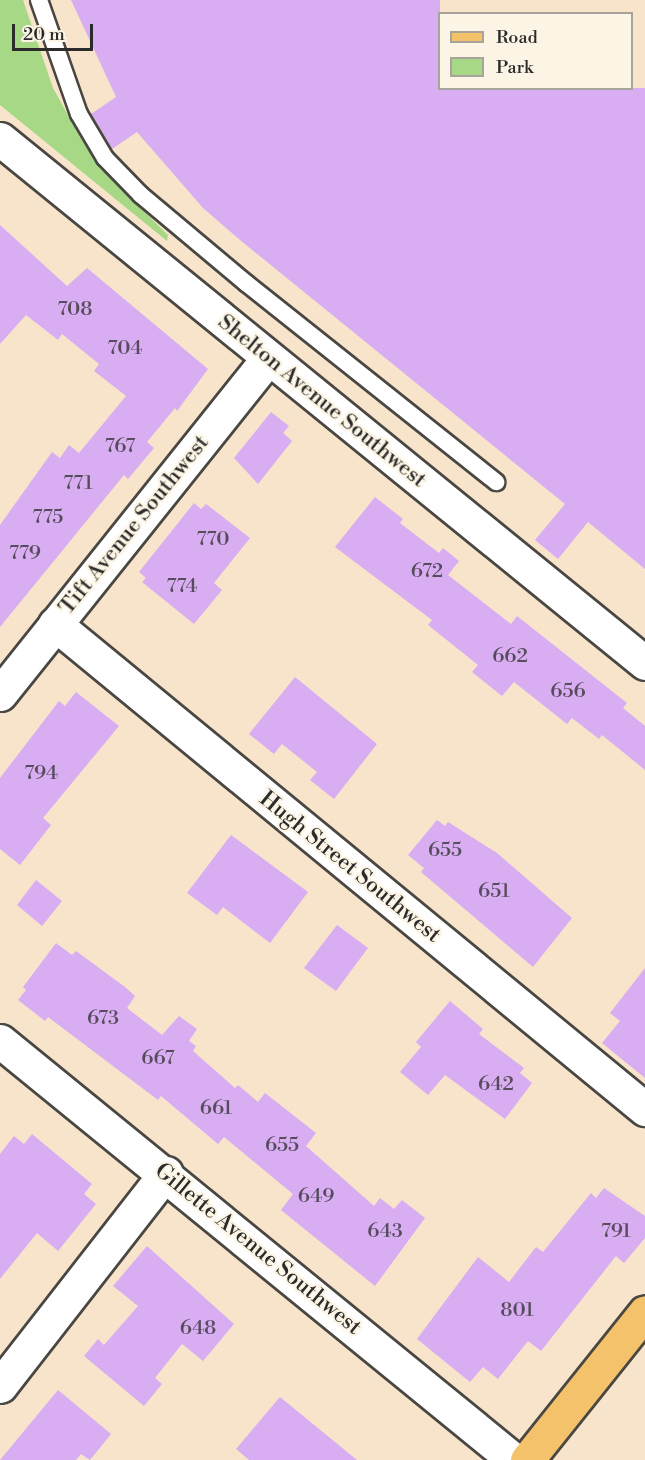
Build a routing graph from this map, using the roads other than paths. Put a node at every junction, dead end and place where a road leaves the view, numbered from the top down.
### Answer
1 (39, 0) edge
2 (0, 139) edge
3 (268, 357) junction
4 (496, 482) dead end
5 (55, 624) junction
6 (645, 663) edge
7 (0, 694) edge
8 (0, 1041) edge
9 (645, 1109) edge
10 (166, 1173) junction
11 (645, 1312) edge
12 (0, 1386) edge
13 (514, 1460) edge
14 (527, 1460) edge

1 - 4 lane
2 - 3 street, Shelton Avenue Southwest
3 - 5 street, Tift Avenue Southwest
3 - 6 street, Shelton Avenue Southwest
5 - 7 street, Tift Avenue Southwest
5 - 9 street, Hugh Street Southwest
8 - 10 street, Gillette Avenue Southwest
10 - 12 street
10 - 13 street, Gillette Avenue Southwest
11 - 14 main road

